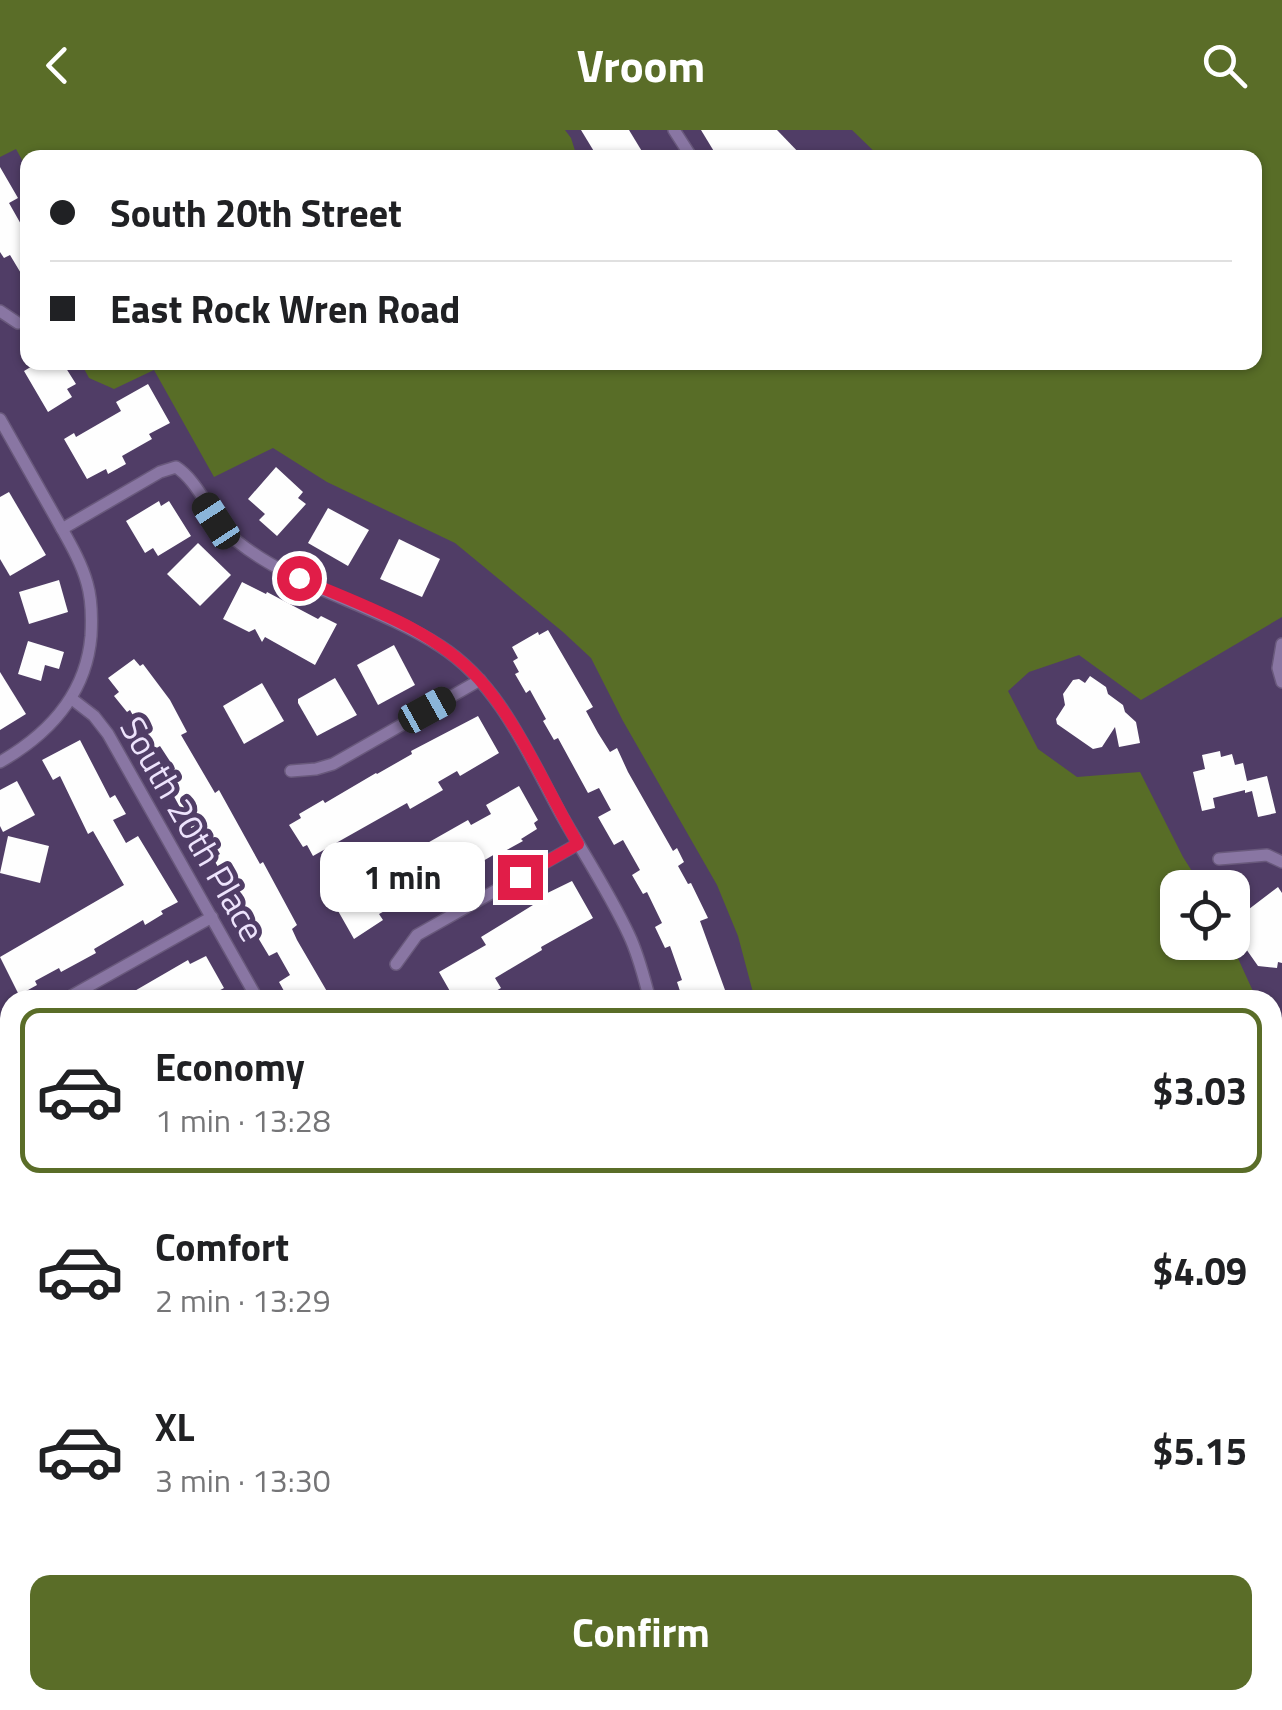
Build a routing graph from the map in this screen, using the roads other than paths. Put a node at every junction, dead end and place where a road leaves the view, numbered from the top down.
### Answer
1 (0, 311) edge
2 (18, 323) dead end
3 (0, 419) edge
4 (62, 529) junction
5 (1282, 644) edge
6 (480, 680) junction
7 (1282, 682) edge
8 (72, 699) junction
9 (0, 762) edge
10 (291, 771) dead end
11 (578, 844) junction
12 (1218, 859) dead end
13 (1282, 862) edge
14 (212, 917) junction
15 (396, 964) dead end
16 (82, 990) edge
17 (252, 990) edge
18 (647, 990) edge

1 - 2 street
3 - 4 street, South 20th Place
4 - 6 street
4 - 8 street, South 20th Place
5 - 7 street
6 - 10 street
6 - 11 street
8 - 9 street
8 - 14 street, South 20th Place
11 - 15 street
11 - 18 street
12 - 13 street
14 - 16 street
14 - 17 street, South 20th Place

